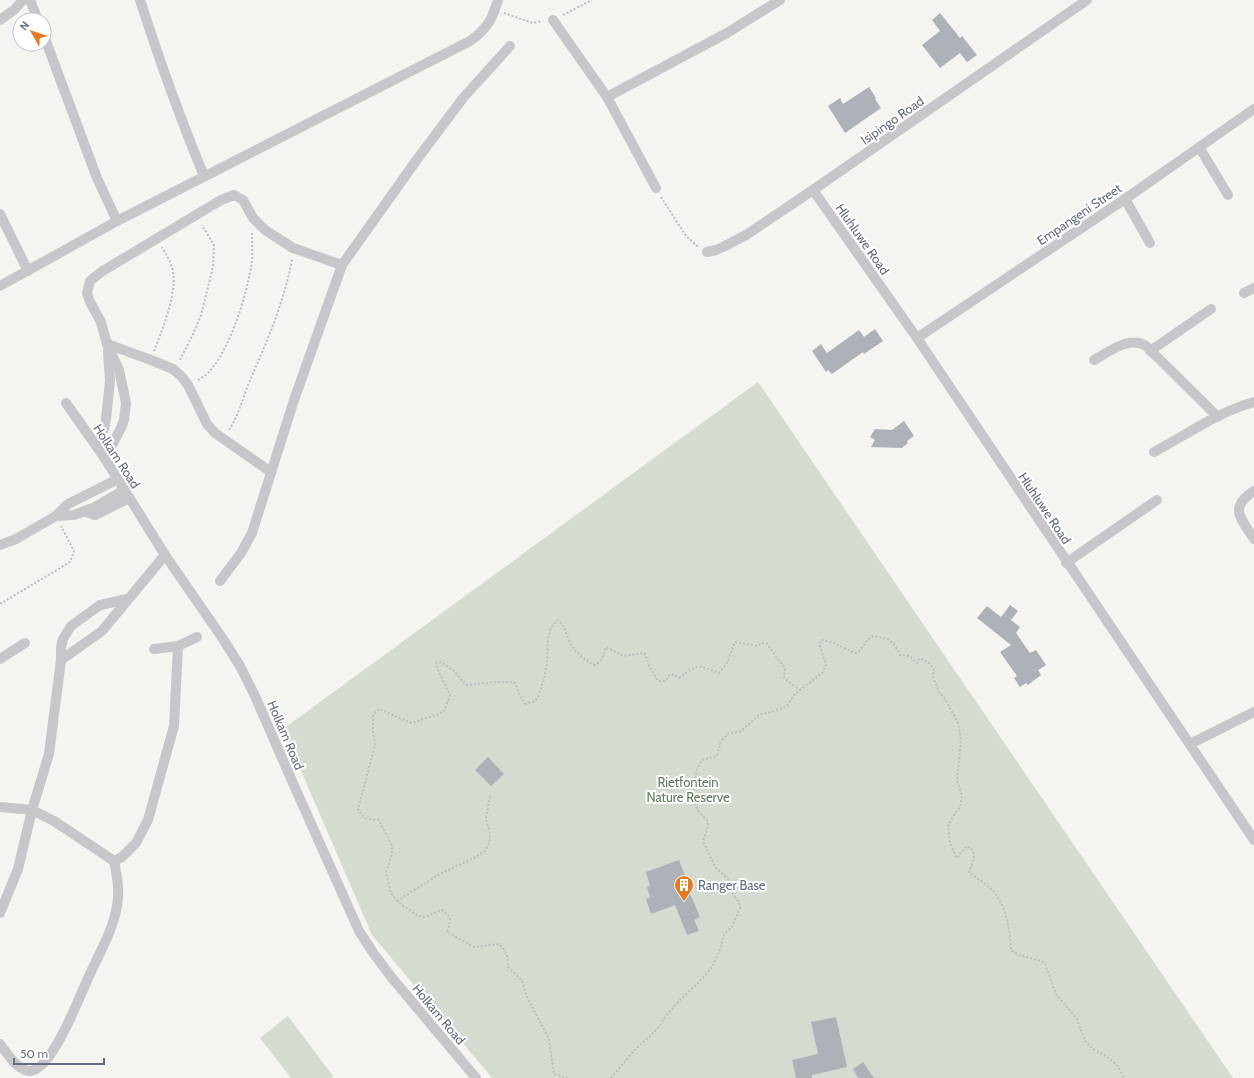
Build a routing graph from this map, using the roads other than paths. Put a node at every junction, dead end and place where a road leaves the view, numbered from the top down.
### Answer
1 (23, 0) edge
2 (30, 0) edge
3 (140, 0) edge
4 (780, 0) edge
5 (1087, 0) edge
6 (497, 5) edge
7 (35, 12) edge
8 (0, 20) edge
9 (553, 20) road end
10 (510, 46) dead end
11 (50, 52) edge
12 (607, 97) junction
13 (1254, 109) edge
14 (1199, 147) junction
15 (204, 176) junction
16 (656, 188) road end
17 (813, 190) junction
18 (1228, 195) dead end
19 (1125, 199) junction
20 (0, 214) edge
21 (116, 221) junction
22 (1150, 243) dead end
23 (707, 252) road end
24 (342, 265) junction
25 (28, 271) junction
26 (0, 286) edge
27 (1254, 288) edge
28 (1244, 293) dead end
29 (1211, 309) dead end
30 (917, 338) junction
31 (107, 344) junction
32 (1150, 351) junction
33 (1094, 360) dead end
34 (1254, 402) edge
35 (66, 403) dead end
36 (1218, 417) junction
37 (95, 444) junction
38 (1154, 452) dead end
39 (104, 457) junction
40 (271, 472) junction
41 (118, 478) junction
42 (1254, 491) edge
43 (127, 494) junction
44 (1157, 500) dead end
45 (56, 516) junction
46 (1254, 539) edge
47 (0, 546) edge
48 (165, 555) junction
49 (1066, 563) junction
50 (220, 581) dead end
51 (127, 599) junction
52 (197, 637) dead end
53 (25, 643) dead end
54 (178, 646) junction
55 (154, 649) dead end
56 (0, 659) edge
57 (61, 660) junction
58 (1254, 712) edge
59 (1190, 744) junction
60 (0, 807) edge
61 (32, 810) junction
62 (1254, 840) edge
63 (114, 861) junction
64 (0, 913) edge
65 (0, 1044) edge
66 (476, 1078) edge

1 - 8 street
2 - 7 street
3 - 15 street
4 - 12 street
5 - 17 street, Isipingo Road
6 - 15 street
9 - 12 street
10 - 24 street
11 - 21 street
12 - 16 street
13 - 14 street, Empangeni Street
14 - 18 street
14 - 19 street, Empangeni Street
15 - 21 street
17 - 23 street, Isipingo Road
17 - 30 street, Hluhluwe Road
19 - 22 street
19 - 30 street, Empangeni Street
20 - 25 street
21 - 25 street
24 - 31 street
24 - 40 street
25 - 26 street
27 - 28 street
29 - 32 street
30 - 49 street, Hluhluwe Road
31 - 37 street
31 - 39 street
31 - 40 street
32 - 33 street
32 - 36 street
34 - 36 street
35 - 37 street, Holkam Road
36 - 38 street
37 - 39 street, Holkam Road
39 - 41 street, Holkam Road
40 - 50 street
41 - 43 street, Holkam Road
41 - 45 street
42 - 46 street
43 - 45 street
43 - 48 street, Holkam Road
44 - 49 street
45 - 47 street
48 - 51 street
48 - 66 street, Holkam Road
49 - 59 street, Hluhluwe Road
51 - 57 street
51 - 57 street
52 - 54 street
53 - 56 street
54 - 55 street
54 - 63 street
57 - 61 street
58 - 59 street
59 - 62 street, Hluhluwe Road
60 - 61 street
61 - 63 street
61 - 64 street
63 - 65 street

